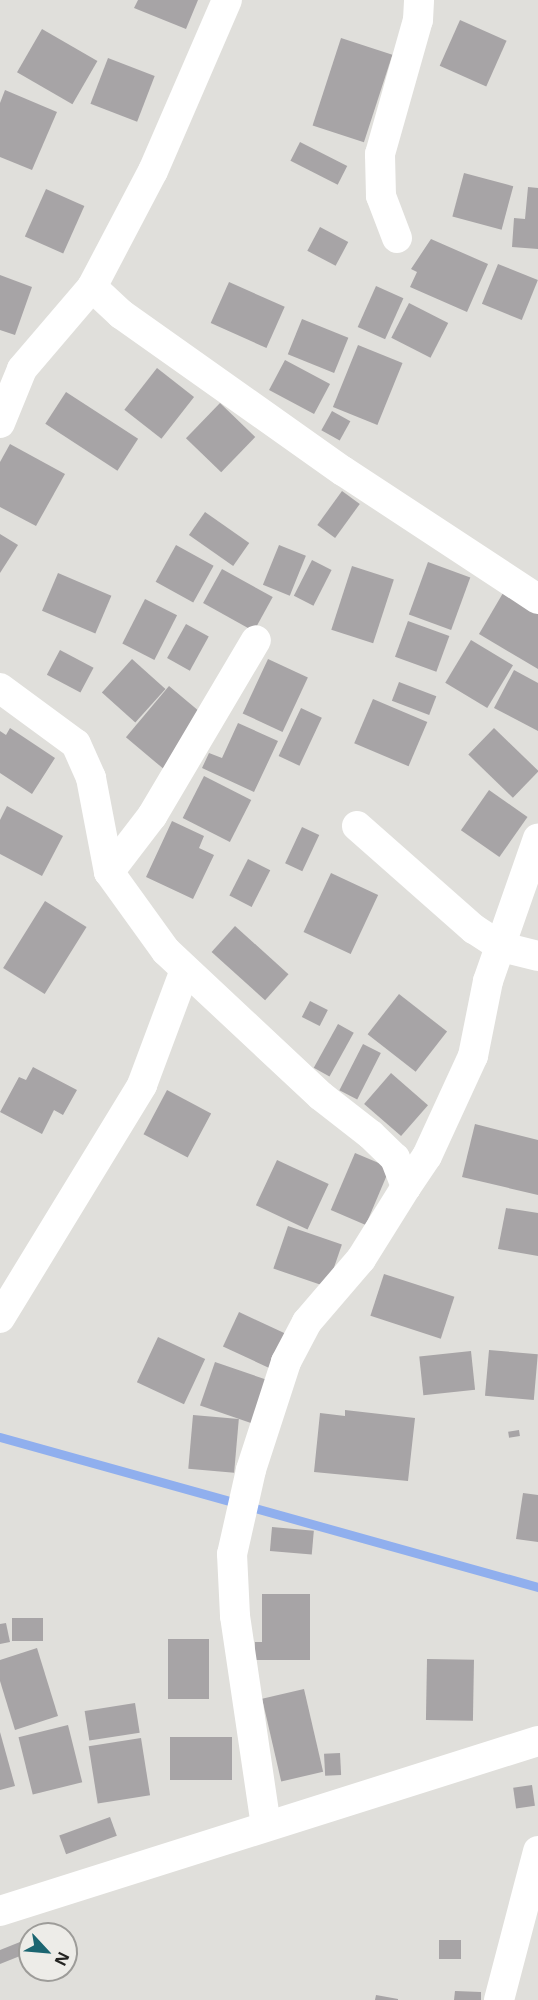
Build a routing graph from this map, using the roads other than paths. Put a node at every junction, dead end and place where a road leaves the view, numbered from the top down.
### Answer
1 (227, 0) edge
2 (418, 0) edge
3 (397, 238) dead end
4 (92, 287) junction
5 (0, 423) edge
6 (538, 599) edge
7 (256, 640) dead end
8 (0, 688) edge
9 (357, 826) dead end
10 (538, 838) edge
11 (109, 872) junction
12 (501, 947) junction
13 (538, 956) edge
14 (185, 970) junction
15 (406, 1187) junction
16 (0, 1318) edge
17 (538, 1741) edge
18 (266, 1826) junction
19 (538, 1851) edge
20 (0, 1911) edge
21 (499, 2000) edge

1 - 4 street
2 - 3 street
4 - 5 street
4 - 6 street
7 - 11 street
8 - 11 street
9 - 12 street
10 - 12 street
11 - 14 street
12 - 13 street
12 - 15 street
14 - 15 street
14 - 16 street
15 - 18 street
17 - 18 street
18 - 20 street
19 - 21 street

